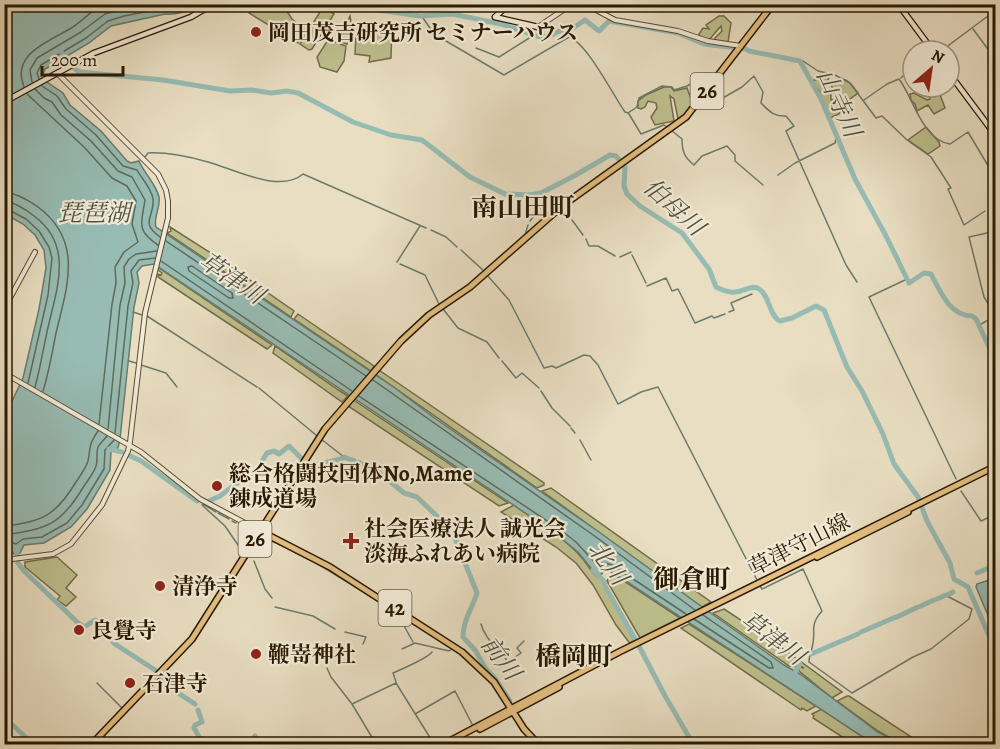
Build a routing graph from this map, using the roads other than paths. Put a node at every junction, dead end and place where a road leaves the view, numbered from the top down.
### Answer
1 (213, 4) edge
2 (509, 4) edge
3 (572, 4) edge
4 (585, 4) edge
5 (773, 4) edge
6 (898, 4) edge
7 (538, 27) joint
8 (924, 39) edge
9 (741, 46) junction
10 (57, 72) junction
11 (961, 89) edge
12 (4, 102) edge
13 (996, 136) edge
14 (35, 252) dead end
15 (4, 309) edge
16 (4, 373) edge
17 (128, 444) junction
18 (996, 467) edge
19 (260, 531) junction
20 (4, 560) edge
21 (512, 710) junction
22 (92, 744) edge
23 (444, 744) edge
24 (451, 744) edge
25 (538, 744) edge

1 - 10 main road
2 - 7 main road
3 - 7 street
4 - 9 street
5 - 9 main road, 26
6 - 8 main road
9 - 19 main road, 26
10 - 12 main road
10 - 17 street
11 - 13 main road
14 - 15 street
16 - 17 street
17 - 19 street
17 - 20 street
18 - 21 main road, 草津守山線
19 - 21 main road, 42
19 - 22 main road, 26
21 - 23 main road
21 - 24 main road
21 - 25 main road

